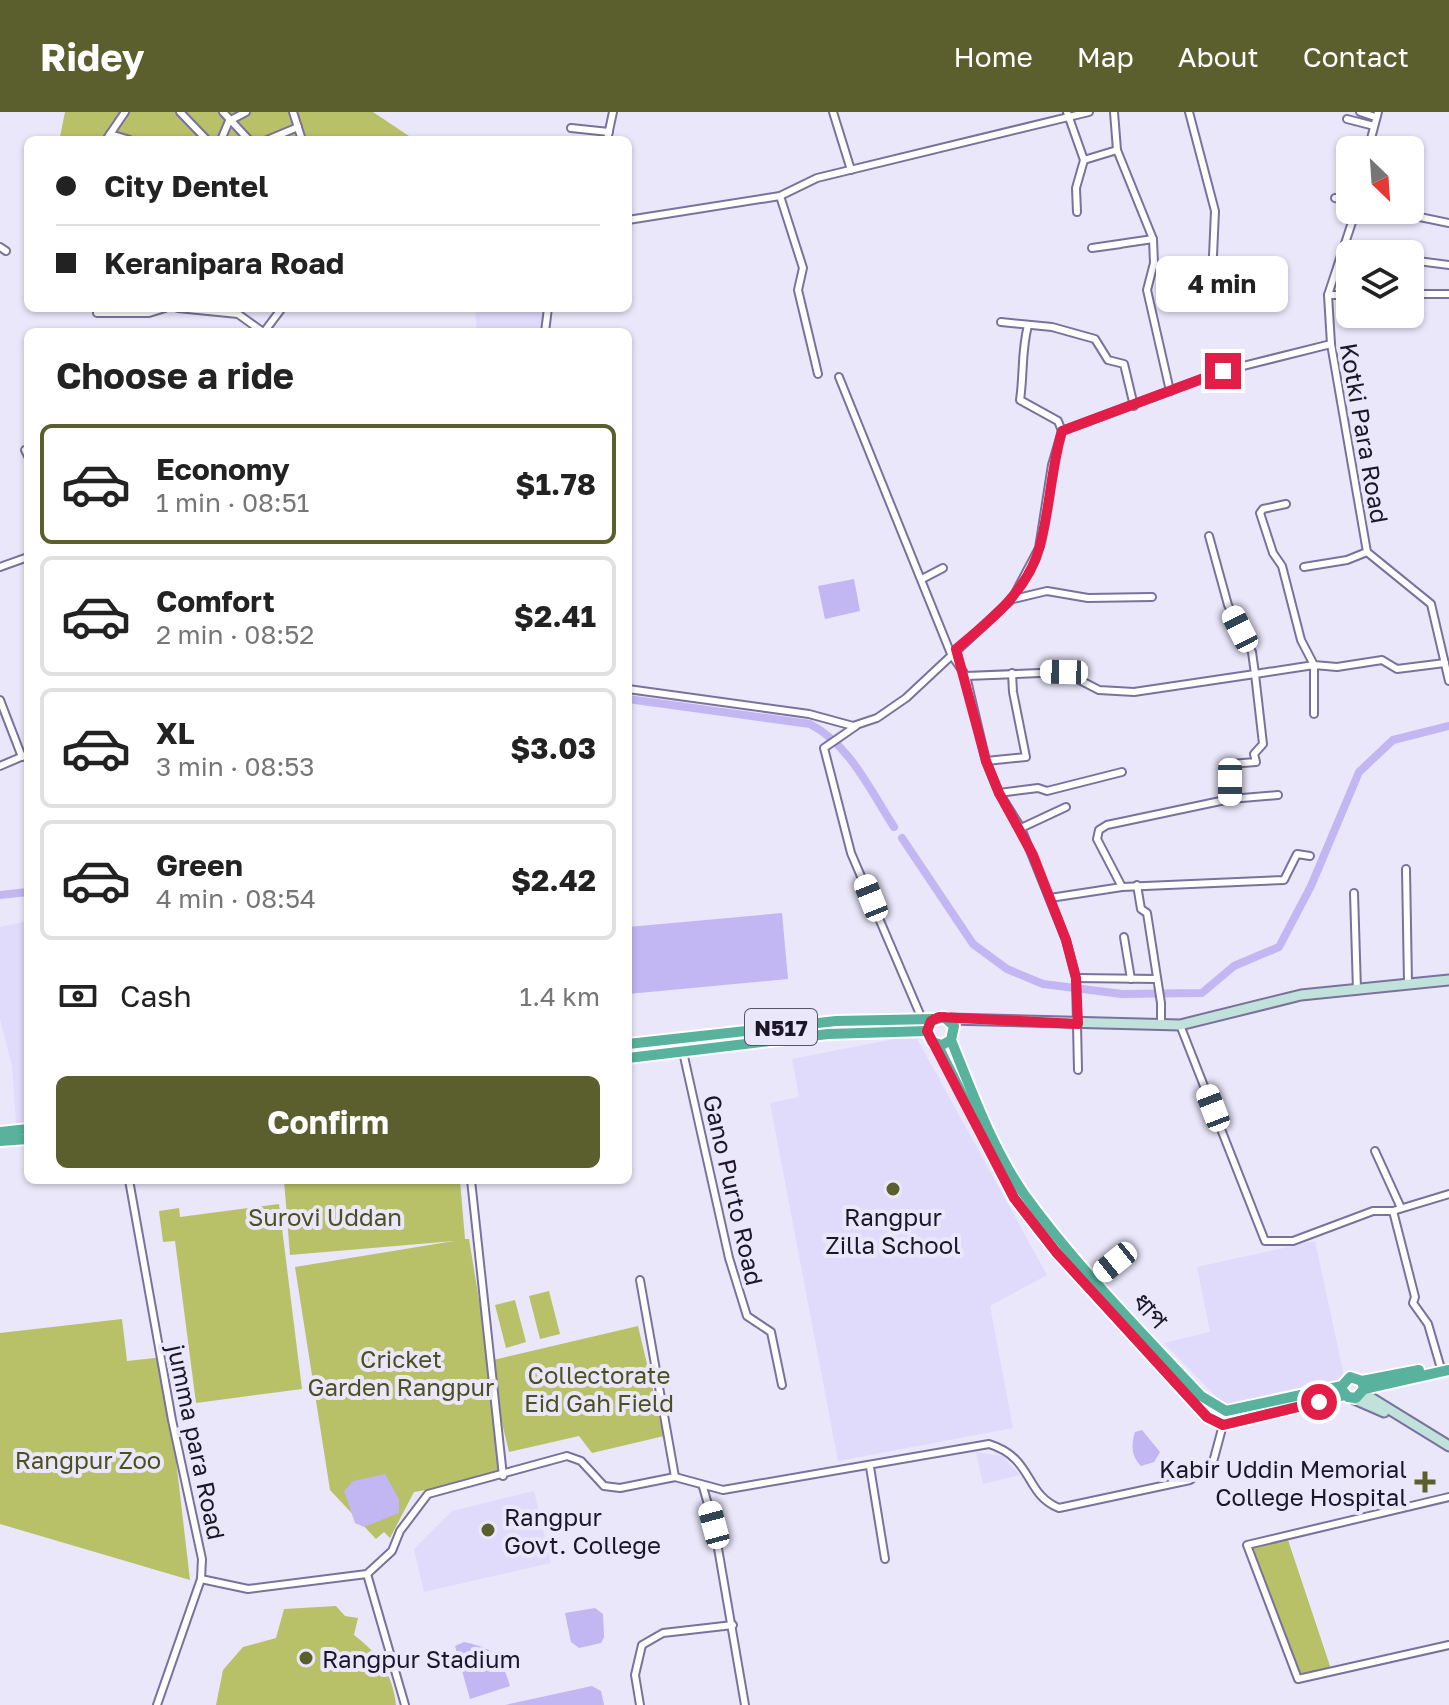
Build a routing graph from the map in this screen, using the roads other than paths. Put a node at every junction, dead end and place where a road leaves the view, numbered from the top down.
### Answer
1 (125, 112) edge
2 (180, 112) edge
3 (223, 112) edge
4 (246, 112) edge
5 (293, 112) edge
6 (613, 112) edge
7 (833, 112) edge
8 (1089, 112) edge
9 (1114, 112) edge
10 (1189, 112) edge
11 (1360, 112) edge
12 (1068, 115) edge
13 (1376, 115) edge
14 (1347, 119) dead end
15 (229, 121) junction
16 (1374, 126) junction
17 (298, 127) junction
18 (571, 128) dead end
19 (609, 132) junction
20 (109, 136) edge
21 (203, 136) edge
22 (223, 136) edge
23 (245, 136) edge
24 (277, 136) edge
25 (301, 136) edge
26 (608, 136) edge
27 (1372, 136) edge
28 (1117, 150) junction
29 (1084, 160) junction
30 (851, 170) junction
31 (780, 196) junction
32 (1077, 212) dead end
33 (1424, 218) edge
34 (632, 219) edge
35 (1449, 223) edge
36 (1153, 239) junction
37 (1121, 244) dead end
38 (1213, 256) dead end
39 (1424, 262) edge
40 (1449, 265) edge
41 (1336, 271) edge
42 (1424, 294) edge
43 (1449, 294) edge
44 (1328, 295) junction
45 (1336, 295) edge
46 (218, 312) edge
47 (1001, 322) dead end
48 (1028, 325) junction
49 (258, 328) edge
50 (1331, 344) junction
51 (818, 374) dead end
52 (839, 377) dead end
53 (1170, 391) junction
54 (1134, 406) junction
55 (1062, 431) junction
56 (1286, 504) dead end
57 (1209, 536) dead end
58 (1367, 552) junction
59 (24, 558) edge
60 (0, 567) edge
61 (1304, 567) dead end
62 (943, 568) dead end
63 (922, 579) junction
64 (1152, 597) dead end
65 (1012, 599) junction
66 (953, 652) junction
67 (1445, 663) junction
68 (1314, 665) junction
69 (1012, 673) junction
70 (1255, 674) junction
71 (966, 676) junction
72 (1449, 681) edge
73 (632, 690) edge
74 (671, 696) junction
75 (0, 700) edge
76 (669, 704) dead end
77 (746, 706) junction
78 (1314, 714) dead end
79 (744, 715) dead end
80 (856, 726) junction
81 (24, 753) edge
82 (24, 755) edge
83 (986, 761) junction
84 (0, 766) edge
85 (1122, 772) dead end
86 (999, 793) junction
87 (1278, 795) dead end
88 (1230, 799) junction
89 (1066, 807) dead end
90 (1021, 828) junction
91 (1310, 856) dead end
92 (1406, 869) dead end
93 (1137, 885) junction
94 (1122, 887) junction
95 (1354, 893) dead end
96 (1050, 898) junction
97 (1124, 937) dead end
98 (1076, 978) junction
99 (1131, 979) junction
100 (1157, 979) junction
101 (1449, 980) edge
102 (1408, 983) junction
103 (1357, 990) junction
104 (922, 1019) junction
105 (934, 1019) junction
106 (948, 1019) junction
107 (973, 1019) junction
108 (1078, 1024) junction
109 (1161, 1024) junction
110 (1180, 1025) junction
111 (927, 1031) junction
112 (953, 1035) junction
113 (683, 1038) junction
114 (632, 1044) edge
115 (937, 1044) junction
116 (683, 1052) junction
117 (632, 1058) edge
118 (1078, 1070) dead end
119 (24, 1129) edge
120 (0, 1132) edge
121 (24, 1139) edge
122 (0, 1141) edge
123 (1375, 1151) dead end
124 (130, 1184) edge
125 (471, 1184) edge
126 (1449, 1194) edge
127 (1397, 1209) junction
128 (1115, 1262) dead end
129 (640, 1280) dead end
130 (1091, 1282) junction
131 (1445, 1368) edge
132 (782, 1385) dead end
133 (1355, 1390) junction
134 (1223, 1425) junction
135 (1449, 1446) edge
136 (870, 1467) junction
137 (503, 1476) junction
138 (675, 1477) junction
139 (703, 1487) junction
140 (1449, 1497) edge
141 (885, 1559) dead end
142 (367, 1574) junction
143 (201, 1579) junction
144 (733, 1625) junction
145 (1449, 1645) edge
146 (157, 1705) edge
147 (405, 1705) edge
148 (640, 1705) edge
149 (745, 1705) edge

1 - 20 street
2 - 21 street
3 - 15 street
4 - 15 street
5 - 17 street
6 - 19 street
7 - 30 street
8 - 12 street
9 - 28 street
10 - 38 street
11 - 13 street
12 - 29 street
12 - 30 street
13 - 16 street
14 - 16 street
15 - 22 street
15 - 23 street
16 - 27 street
17 - 24 street
17 - 25 street
18 - 19 street
19 - 26 street
28 - 29 street
28 - 36 street
29 - 32 street
30 - 31 street
31 - 34 street
31 - 51 street
33 - 35 street
36 - 37 street
36 - 53 street
39 - 40 street
41 - 44 street, Kotki Para Road
42 - 43 street
44 - 45 street
44 - 50 street, Kotki Para Road
46 - 49 street
47 - 48 street
48 - 54 street
48 - 55 street
50 - 53 street
50 - 58 street, Kotki Para Road
52 - 63 street
53 - 54 street
54 - 55 street
55 - 65 street
56 - 68 street
57 - 70 street
58 - 61 street
58 - 67 street, Kotki Para Road
59 - 60 street
62 - 63 street
63 - 66 street
64 - 65 street
65 - 66 street
66 - 71 street
66 - 80 street
67 - 68 street
67 - 72 street, Kotki Para Road
68 - 70 street
68 - 78 street
69 - 70 street
69 - 71 street
69 - 83 street
70 - 88 street
71 - 83 street
73 - 74 street
74 - 76 street
74 - 77 street
75 - 81 street
77 - 79 street
77 - 80 street
80 - 104 street
82 - 84 street
83 - 86 street
85 - 86 street
86 - 90 street
87 - 88 street
88 - 94 street
89 - 90 street
90 - 96 street
91 - 93 street
92 - 102 street
93 - 94 street
93 - 100 street
94 - 96 street
95 - 103 street
96 - 98 street
97 - 99 street
98 - 99 street
98 - 108 street
99 - 100 street
100 - 109 street
101 - 102 main road
102 - 103 main road
103 - 110 main road
104 - 105 highway, N517
104 - 113 highway, N517
105 - 106 highway, N517
105 - 111 highway
106 - 107 main road
106 - 112 highway, ধাপ
107 - 108 main road
107 - 112 main road
108 - 109 main road
108 - 118 street
109 - 110 main road
110 - 127 street
111 - 115 highway, ধাপ
111 - 116 highway, N517
112 - 115 highway
112 - 130 highway, ধাপ
113 - 114 highway, N517
113 - 116 street, Gano Purto Road
115 - 130 highway, ধাপ
116 - 117 highway, N517
116 - 132 street, Gano Purto Road
119 - 120 highway
121 - 122 highway
123 - 127 street
124 - 143 street, jumma para Road
125 - 137 street
126 - 127 street
127 - 131 street
128 - 130 street
129 - 138 street
130 - 133 highway, ধাপ
130 - 134 highway, ধাপ
131 - 133 highway, ধাপ
133 - 134 highway, ধাপ
133 - 135 main road
134 - 136 street
136 - 139 street
136 - 141 street
137 - 138 street
137 - 142 street
138 - 139 street
139 - 144 street
140 - 145 street
142 - 143 street
142 - 147 street
143 - 146 street, jumma para Road
144 - 148 street
144 - 149 street

